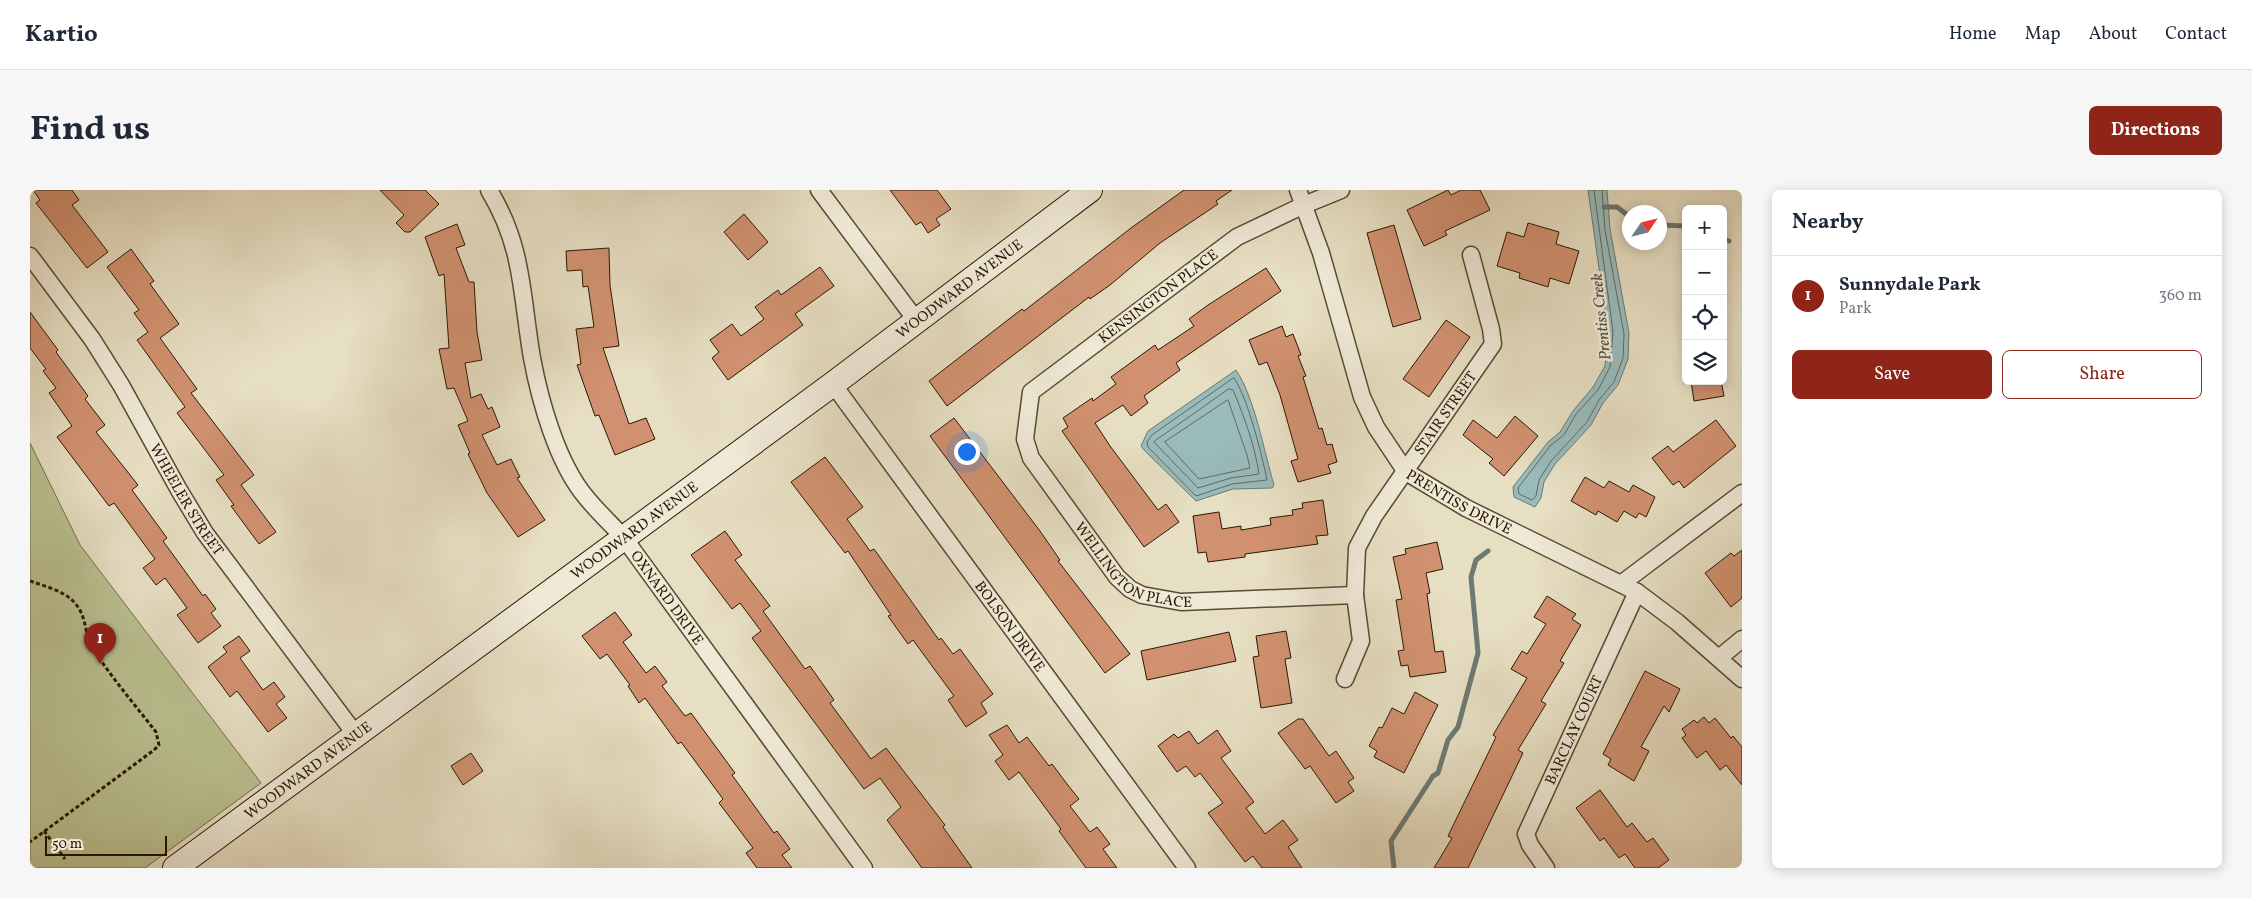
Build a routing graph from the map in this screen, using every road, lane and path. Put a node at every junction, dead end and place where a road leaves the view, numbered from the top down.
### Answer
1 (488, 190) edge
2 (819, 190) edge
3 (1090, 190) edge
4 (1341, 190) edge
5 (1301, 197) edge
6 (1471, 255) dead end
7 (30, 256) edge
8 (916, 320) junction
9 (833, 384) junction
10 (1030, 406) joint
11 (1406, 472) junction
12 (1742, 493) edge
13 (624, 538) junction
14 (30, 581) edge
15 (1621, 584) junction
16 (1638, 592) junction
17 (1355, 595) junction
18 (1742, 639) edge
19 (1719, 658) junction
20 (1345, 679) dead end
21 (1742, 679) edge
22 (356, 735) junction
23 (44, 832) junction
24 (30, 842) edge
25 (65, 859) dead end
26 (175, 868) edge
27 (864, 868) edge
28 (1187, 868) edge
29 (1546, 868) edge

1 - 13 street, OXNARD DRIVE
2 - 8 street
3 - 8 main road, WOODWARD AVENUE
4 - 5 street, KENSINGTON PLACE
5 - 10 street, KENSINGTON PLACE
5 - 11 street, PRENTISS DRIVE
6 - 11 street, STAIR STREET
7 - 22 street, WHEELER STREET
8 - 9 main road, WOODWARD AVENUE
9 - 13 main road, WOODWARD AVENUE
9 - 28 street, BOLSON DRIVE
10 - 17 street, WELLINGTON PLACE
11 - 15 street, PRENTISS DRIVE
11 - 17 street, STAIR STREET
12 - 15 street
13 - 22 main road, WOODWARD AVENUE
13 - 27 street, OXNARD DRIVE
14 - 23 path
15 - 16 street, PRENTISS DRIVE
16 - 19 street, PRENTISS DRIVE
16 - 29 street, BARCLAY COURT
17 - 20 street, STAIR STREET
18 - 19 street
19 - 21 street, PRENTISS DRIVE
22 - 26 main road, WOODWARD AVENUE
23 - 24 path
23 - 25 path

